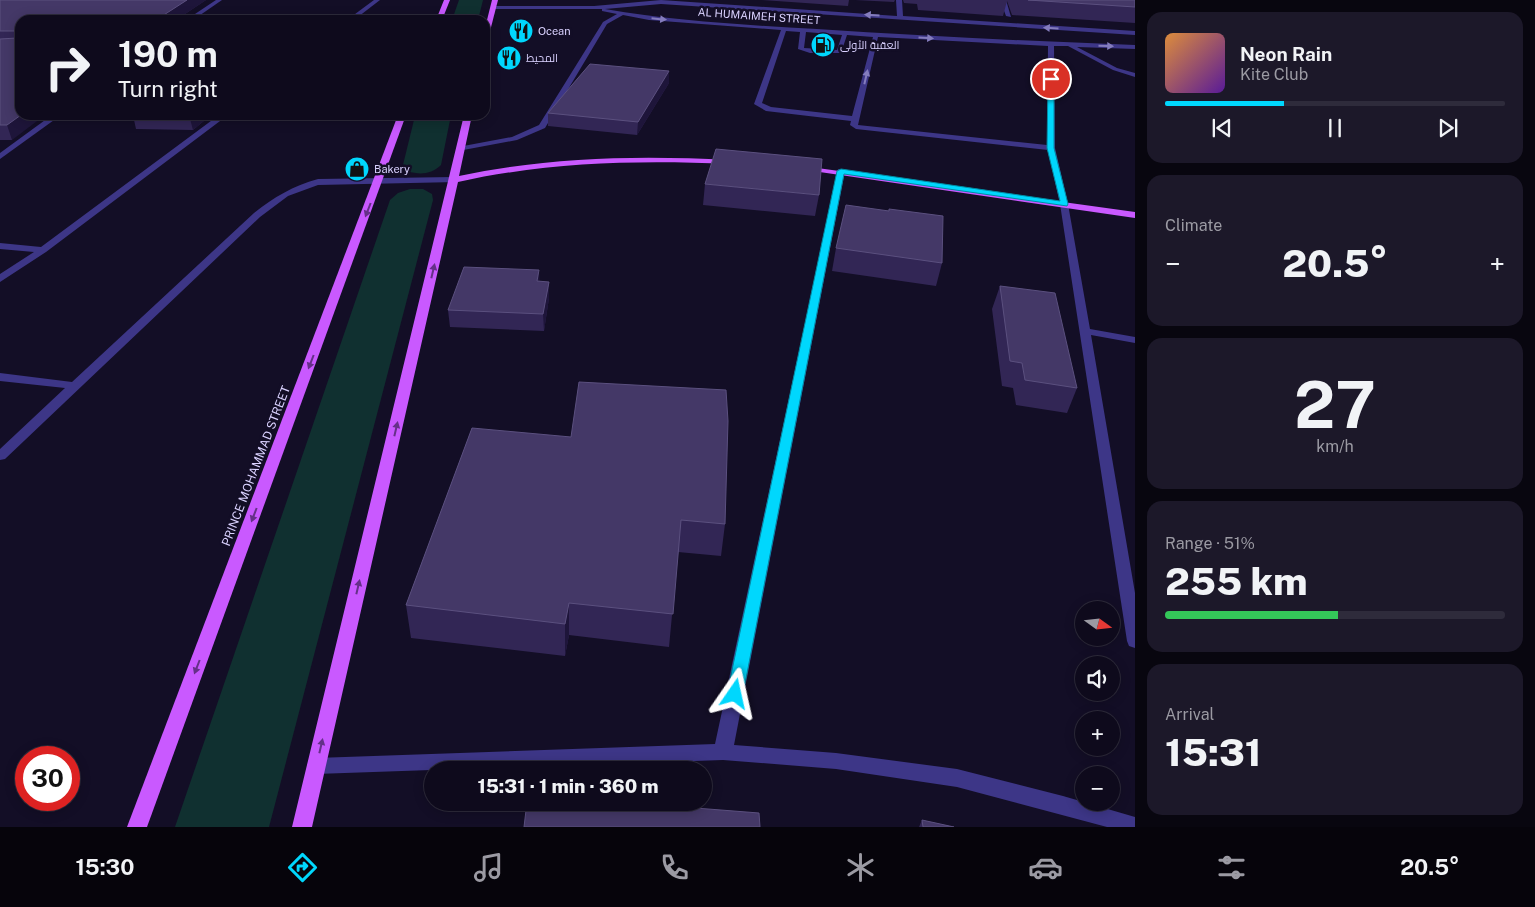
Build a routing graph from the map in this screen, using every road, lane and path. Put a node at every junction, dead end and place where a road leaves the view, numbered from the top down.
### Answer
1 (219, 0) edge
2 (377, 0) edge
3 (447, 0) edge
4 (495, 0) edge
5 (899, 0) edge
6 (1003, 0) edge
7 (617, 2) edge
8 (642, 2) junction
9 (493, 7) junction
10 (594, 8) junction
11 (621, 14) junction
12 (196, 15) edge
13 (357, 15) edge
14 (441, 15) edge
15 (640, 16) junction
16 (1009, 16) dead end
17 (900, 17) junction
18 (490, 19) edge
19 (784, 29) junction
20 (803, 30) junction
21 (846, 33) junction
22 (1135, 33) edge
23 (876, 35) junction
24 (1050, 45) junction
25 (1069, 45) junction
26 (1135, 47) edge
27 (1135, 75) edge
28 (856, 119) junction
29 (50, 120) edge
30 (217, 120) edge
31 (400, 120) edge
32 (467, 120) edge
33 (1051, 148) junction
34 (461, 149) junction
35 (0, 158) edge
36 (739, 162) edge
37 (795, 167) edge
38 (841, 171) junction
39 (454, 180) junction
40 (379, 181) junction
41 (1064, 204) junction
42 (1135, 214) edge
43 (0, 246) edge
44 (43, 250) junction
45 (0, 279) edge
46 (1085, 331) junction
47 (1135, 340) edge
48 (0, 377) edge
49 (74, 386) junction
50 (0, 456) edge
51 (1135, 642) edge
52 (723, 752) junction
53 (316, 766) junction
54 (1135, 826) edge
55 (137, 827) edge
56 (302, 827) edge

1 - 12 street
2 - 13 street
3 - 14 main road
4 - 9 main road
5 - 17 street
6 - 16 street
7 - 8 street, AL HUMAIMEH STREET
7 - 10 street, AL HUMAIMEH STREET
8 - 15 street
17 -> 8 street, AL HUMAIMEH STREET
9 - 10 street
9 - 18 main road
10 - 11 street, AL HUMAIMEH STREET
11 - 15 street, AL HUMAIMEH STREET
11 - 34 street
15 -> 19 street, AL HUMAIMEH STREET
22 -> 17 street, AL HUMAIMEH STREET
19 - 20 street, AL HUMAIMEH STREET
19 - 28 street
20 - 21 street, AL HUMAIMEH STREET
20 - 21 street
21 - 23 street, AL HUMAIMEH STREET
23 -> 24 street, AL HUMAIMEH STREET
28 -> 23 street
24 - 25 street, AL HUMAIMEH STREET
24 - 33 street
25 -> 26 street, AL HUMAIMEH STREET
25 - 27 street
28 - 33 street
29 - 35 street
30 - 44 street
31 - 40 main road, PRINCE MOHAMMAD STREET
32 - 34 main road
33 - 41 street
34 - 39 main road
36 - 39 main road
37 - 38 main road
38 - 41 main road
38 - 52 street
39 - 40 street
53 -> 39 main road
40 - 49 street
40 -> 55 main road, PRINCE MOHAMMAD STREET
41 - 42 main road
41 - 46 street
43 - 44 street
44 - 45 street
46 - 47 street
46 - 51 street
48 - 49 street
49 - 50 street
52 - 53 street
52 - 54 street
53 - 56 main road

